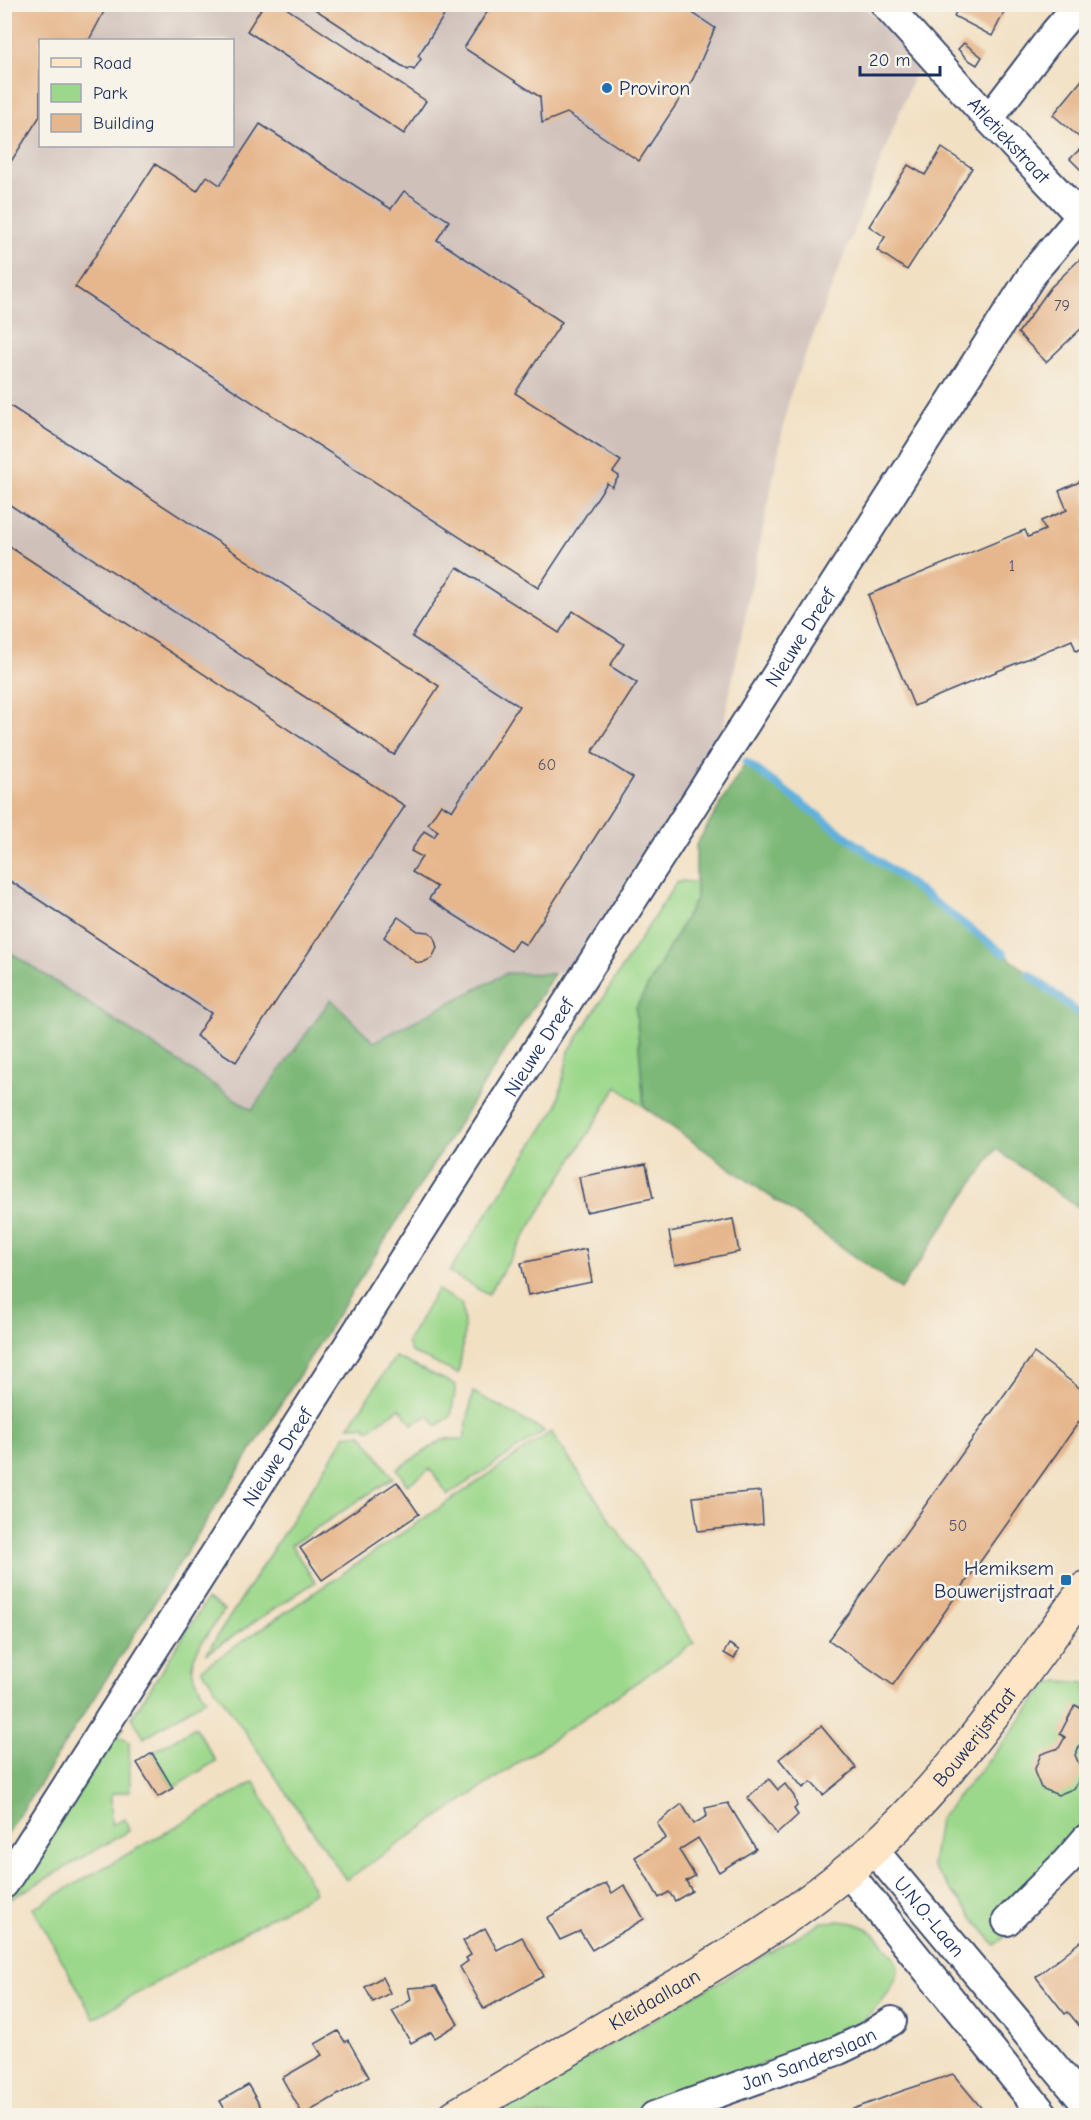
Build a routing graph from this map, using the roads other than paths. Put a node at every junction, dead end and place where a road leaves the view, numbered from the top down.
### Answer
1 (885, 4) edge
2 (1070, 4) edge
3 (1079, 4) edge
4 (1055, 32) junction
5 (989, 119) junction
6 (1084, 219) edge
7 (1086, 1588) edge
8 (1086, 1839) edge
9 (873, 1849) junction
10 (846, 1871) junction
11 (4, 1884) edge
12 (1007, 1921) dead end
13 (987, 1983) junction
14 (957, 2007) junction
15 (892, 2021) dead end
16 (1086, 2104) edge
17 (455, 2115) edge
18 (654, 2115) edge
19 (1045, 2115) edge

1 - 5 street, Atletiekstraat
2 - 4 street
3 - 4 street
4 - 5 street
5 - 6 street, Atletiekstraat
6 - 11 street, Nieuwe Dreef
7 - 9 street, Bouwerijstraat
8 - 12 street
9 - 10 street, Bouwerijstraat
9 - 13 street, U.N.O.-Laan
10 - 14 street, U.N.O.-Laan
10 - 17 street, Kleidaallaan
13 - 14 street
13 - 16 street, U.N.O.-Laan
14 - 19 street, U.N.O.-Laan
15 - 18 street, Jan Sanderslaan

